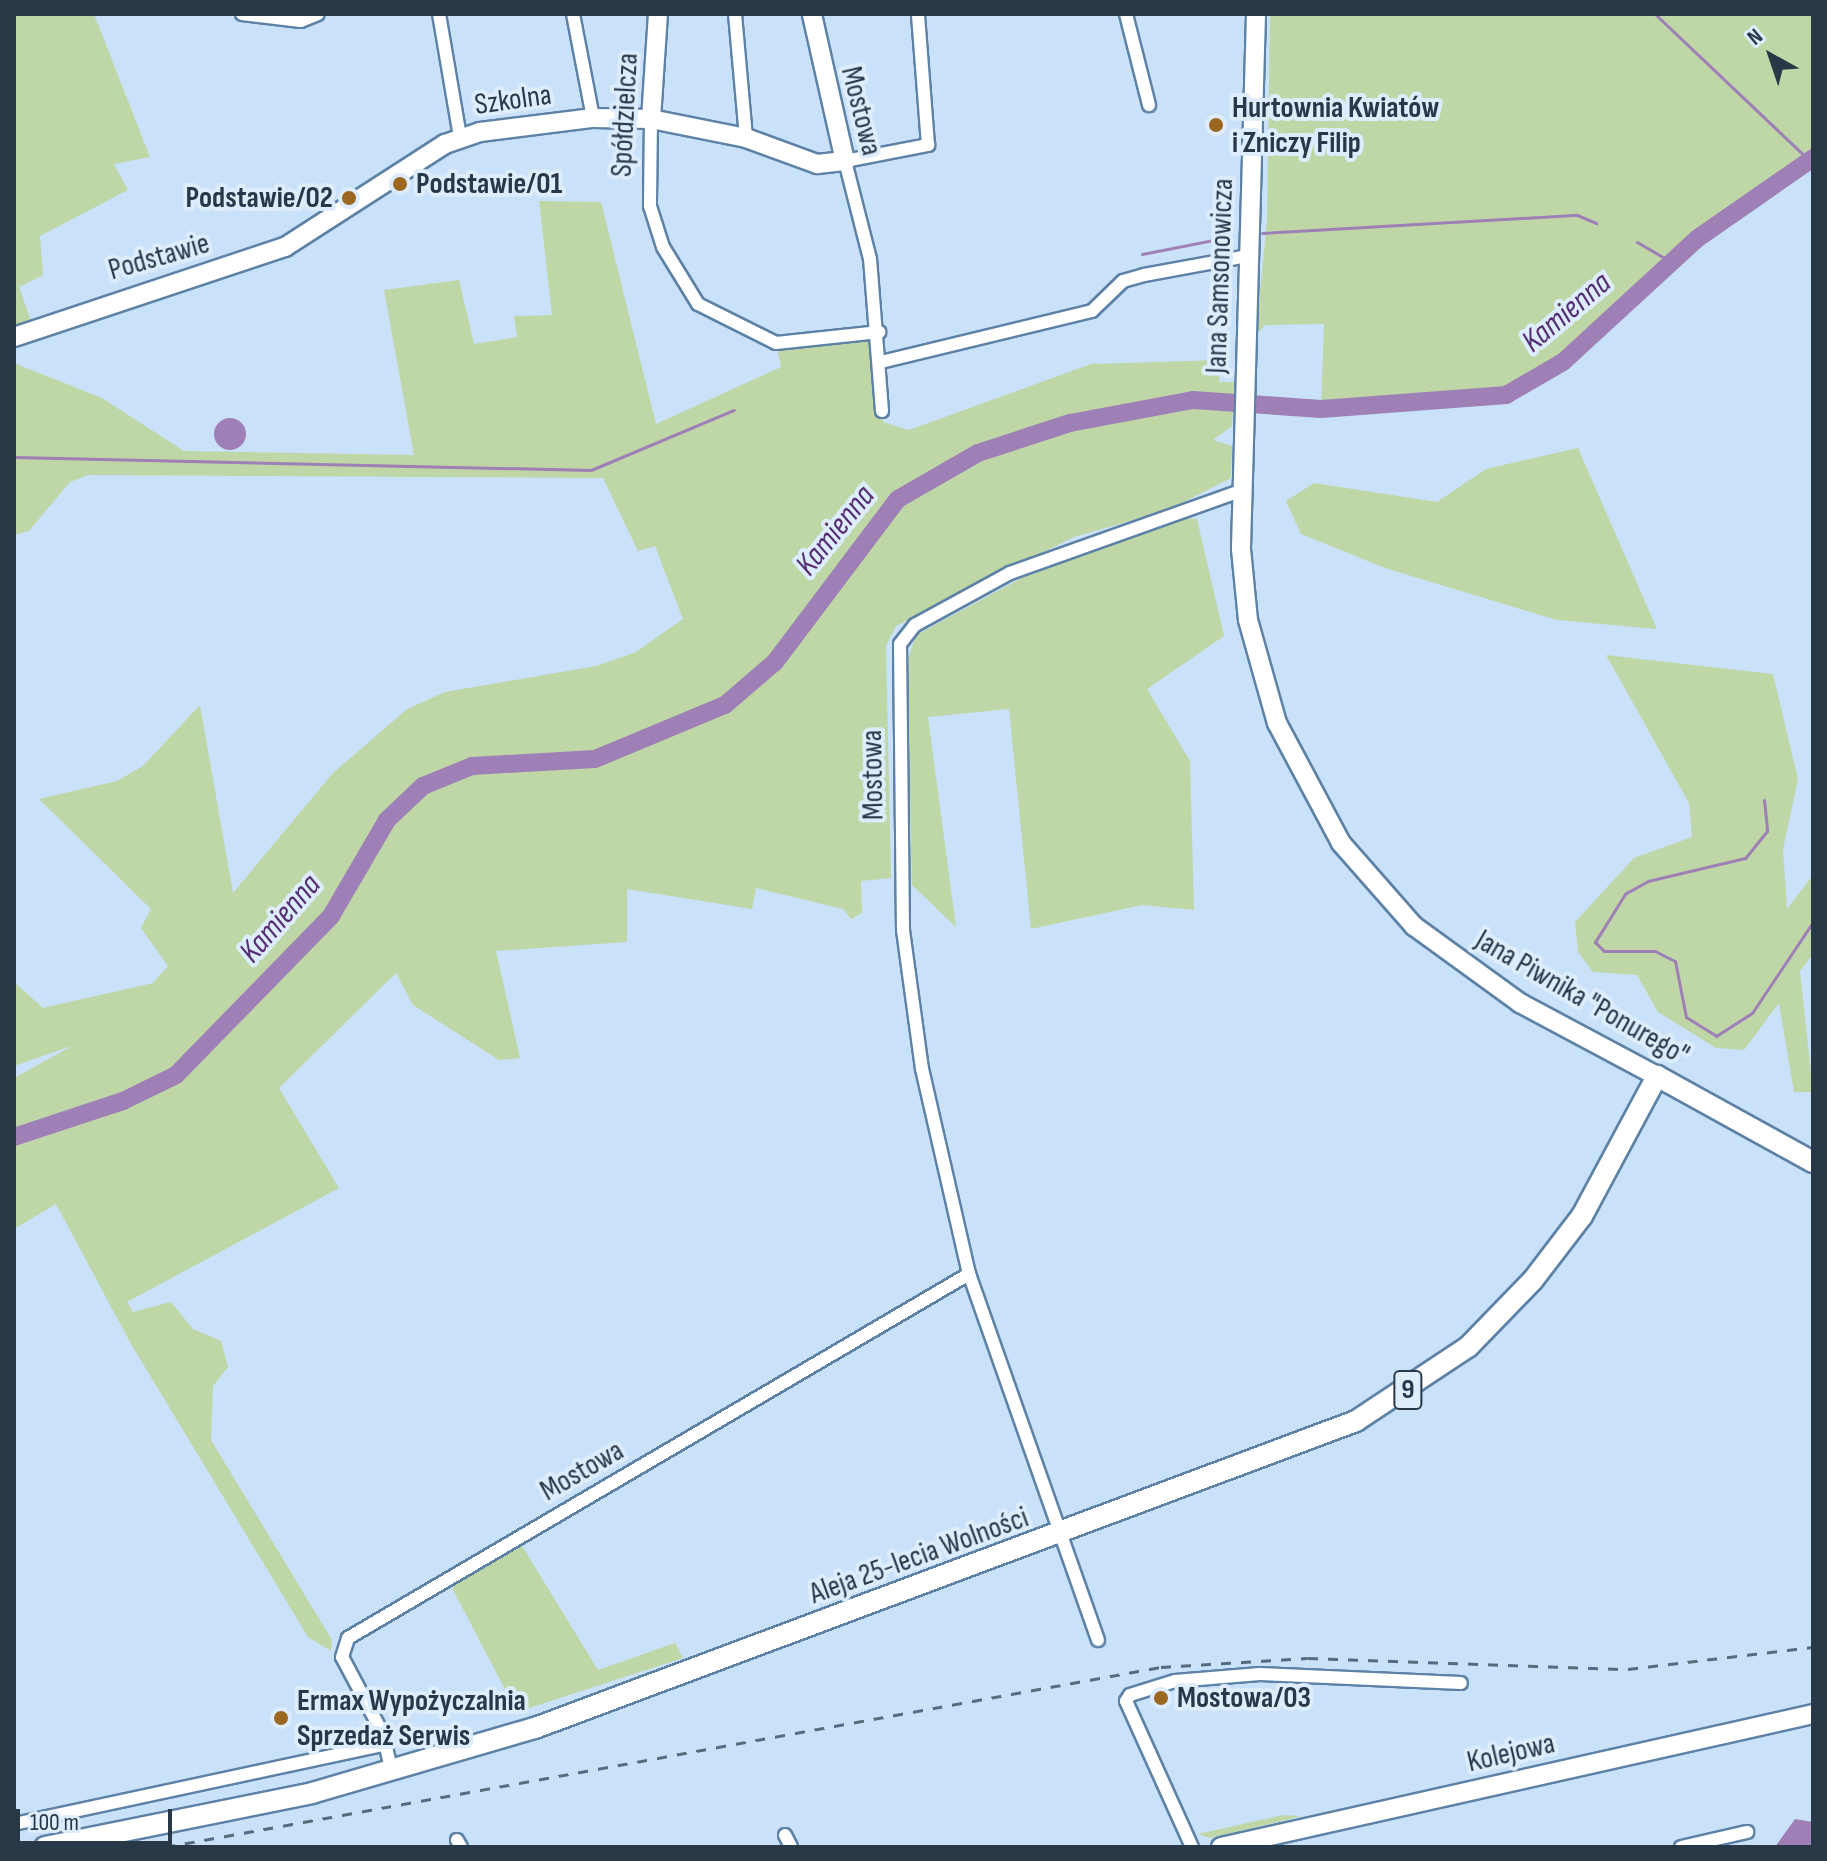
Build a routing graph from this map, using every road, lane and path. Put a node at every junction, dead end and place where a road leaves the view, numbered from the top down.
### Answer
1 (242, 14) edge
2 (318, 14) edge
3 (439, 14) edge
4 (573, 14) edge
5 (658, 14) edge
6 (735, 14) edge
7 (812, 14) edge
8 (918, 14) edge
9 (1126, 14) edge
10 (1256, 14) edge
11 (1149, 105) dead end
12 (593, 118) junction
13 (651, 119) junction
14 (460, 137) junction
15 (746, 138) junction
16 (845, 161) junction
17 (1248, 256) junction
18 (879, 332) junction
19 (14, 337) edge
20 (881, 362) junction
21 (882, 411) dead end
22 (1240, 491) junction
23 (1657, 1076) junction
24 (1813, 1162) edge
25 (969, 1274) junction
26 (1060, 1537) junction
27 (1098, 1640) dead end
28 (1461, 1683) dead end
29 (1813, 1714) edge
30 (386, 1744) junction
31 (392, 1773) junction
32 (14, 1824) edge
33 (1747, 1832) dead end
34 (45, 1847) edge
35 (1192, 1847) edge
36 (1221, 1847) edge
37 (1681, 1847) edge

1 - 2 street
3 - 14 street, Szkolna
4 - 12 street
5 - 13 street, Spółdzielcza
6 - 15 street
7 - 16 street, Mostowa
8 - 16 street
9 - 11 street
10 - 17 street, Jana Samsonowicza
12 - 13 street, Szkolna
12 - 14 street, Szkolna
13 - 15 street, Szkolna
13 - 18 street, Spółdzielcza
14 - 19 street, Podstawie
15 - 16 street, Szkolna
16 - 18 street, Mostowa
17 - 20 street
17 - 22 street, Jana Samsonowicza
18 - 20 street, Mostowa
20 - 21 street, Mostowa
22 - 23 street, Jana Piwnika "Ponurego"
22 - 25 street, Mostowa
23 - 24 main road, Jana Piwnika "Ponurego"
23 - 26 main road, Aleja 25-lecia Wolności / 9
25 - 26 street, Mostowa
25 - 30 street, Mostowa
26 - 27 street, Mostowa
26 - 31 main road, Aleja 25-lecia Wolności / 9
28 - 35 street
29 - 36 street, Kolejowa
30 - 31 street, Mostowa
30 - 32 street
31 - 34 main road, Aleja 25-lecia Wolności / 9
33 - 37 street

